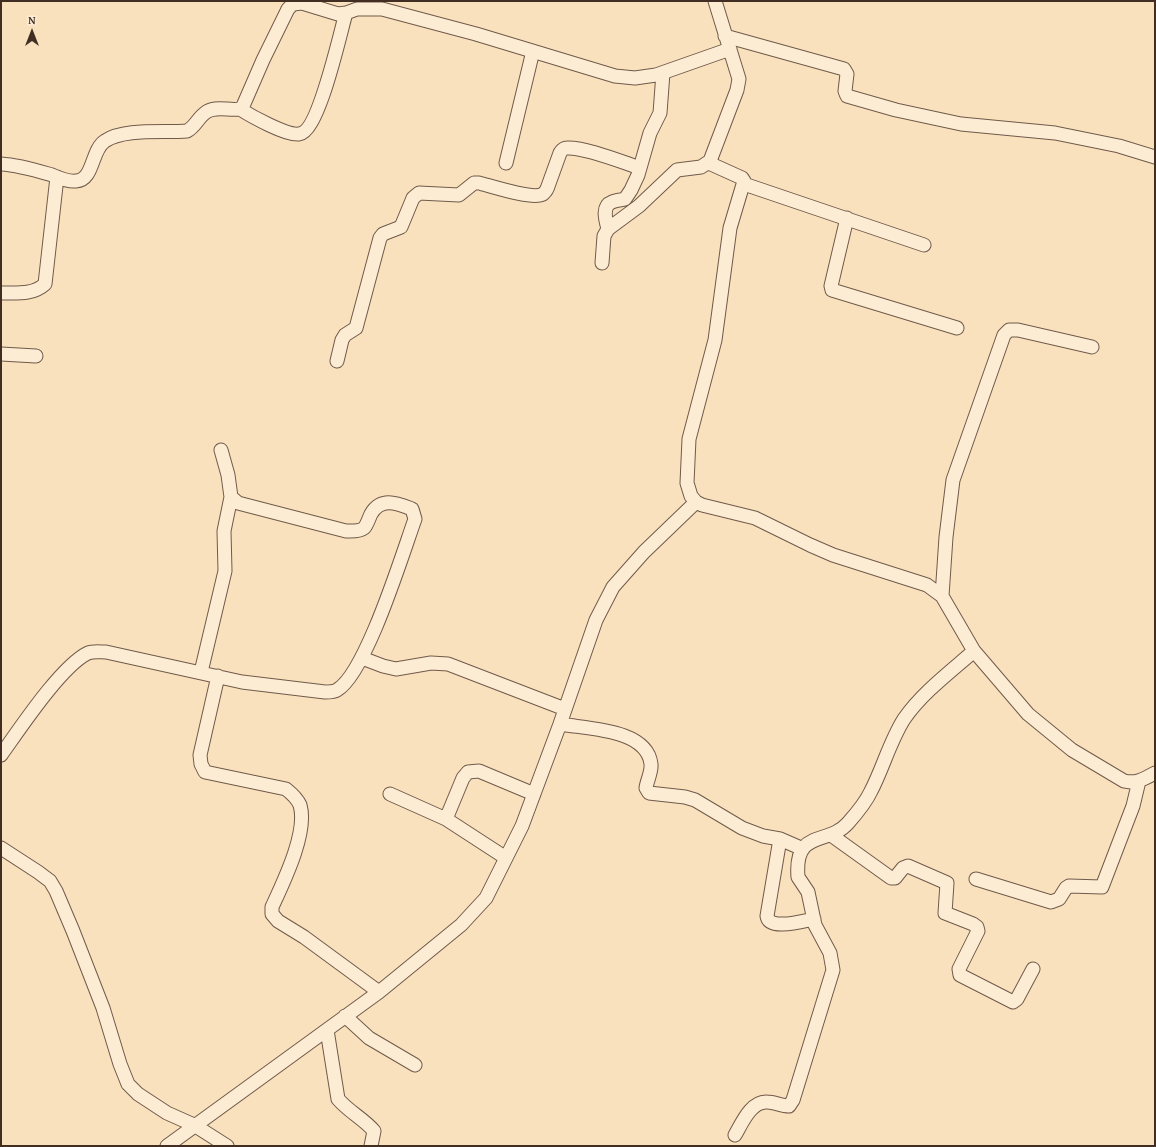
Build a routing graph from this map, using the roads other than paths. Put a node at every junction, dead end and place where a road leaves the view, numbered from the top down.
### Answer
1 (715, 1) edge
2 (346, 13) junction
3 (725, 36) junction
4 (730, 49) junction
5 (533, 51) junction
6 (663, 73) junction
7 (240, 109) junction
8 (1155, 157) edge
9 (710, 161) junction
10 (506, 163) dead end
11 (1, 164) edge
12 (640, 168) junction
13 (57, 177) junction
14 (744, 184) junction
15 (847, 218) junction
16 (608, 229) junction
17 (924, 245) dead end
18 (602, 263) dead end
19 (1, 293) edge
20 (957, 328) dead end
21 (1092, 347) dead end
22 (1, 354) edge
23 (36, 356) dead end
24 (337, 361) dead end
25 (221, 450) dead end
26 (231, 497) junction
27 (696, 502) junction
28 (942, 596) junction
29 (974, 651) junction
30 (362, 658) junction
31 (201, 672) junction
32 (218, 676) junction
33 (565, 709) junction
34 (560, 724) junction
35 (1, 755) edge
36 (1155, 773) edge
37 (1139, 781) junction
38 (390, 794) dead end
39 (534, 794) junction
40 (446, 820) junction
41 (831, 834) junction
42 (780, 839) junction
43 (1, 848) edge
44 (803, 849) junction
45 (506, 858) junction
46 (976, 879) dead end
47 (814, 919) junction
48 (1033, 969) dead end
49 (379, 992) junction
50 (345, 1016) junction
51 (327, 1030) junction
52 (415, 1065) dead end
53 (190, 1128) junction
54 (735, 1135) dead end
55 (170, 1143) edge
56 (227, 1146) edge
57 (371, 1146) edge

1 - 3 street
2 - 5 street
2 - 7 street
2 - 7 street
3 - 4 street
3 - 8 street
4 - 6 street
4 - 9 street
5 - 6 street
5 - 10 street
6 - 12 street
7 - 13 street
9 - 14 street
9 - 16 street
11 - 13 street
12 - 16 street
12 - 24 street
13 - 19 street
14 - 15 street
14 - 27 street
15 - 17 street
15 - 20 street
16 - 18 street
21 - 28 street
22 - 23 street
25 - 26 street
26 - 30 street
26 - 31 street
27 - 28 street
27 - 33 street
28 - 29 street
29 - 37 street
29 - 41 street
30 - 32 street
30 - 33 street
31 - 32 street
31 - 35 street
32 - 49 street
33 - 34 street
34 - 39 street
34 - 42 street
36 - 37 street
37 - 46 street
38 - 40 street
39 - 40 street
39 - 45 street
40 - 45 street
41 - 44 street
41 - 48 street
42 - 44 street
42 - 47 street
43 - 53 street
44 - 47 street
45 - 49 street
47 - 54 street
49 - 50 street
50 - 51 street
50 - 52 street
51 - 53 street
51 - 57 street
53 - 55 street
53 - 56 street

